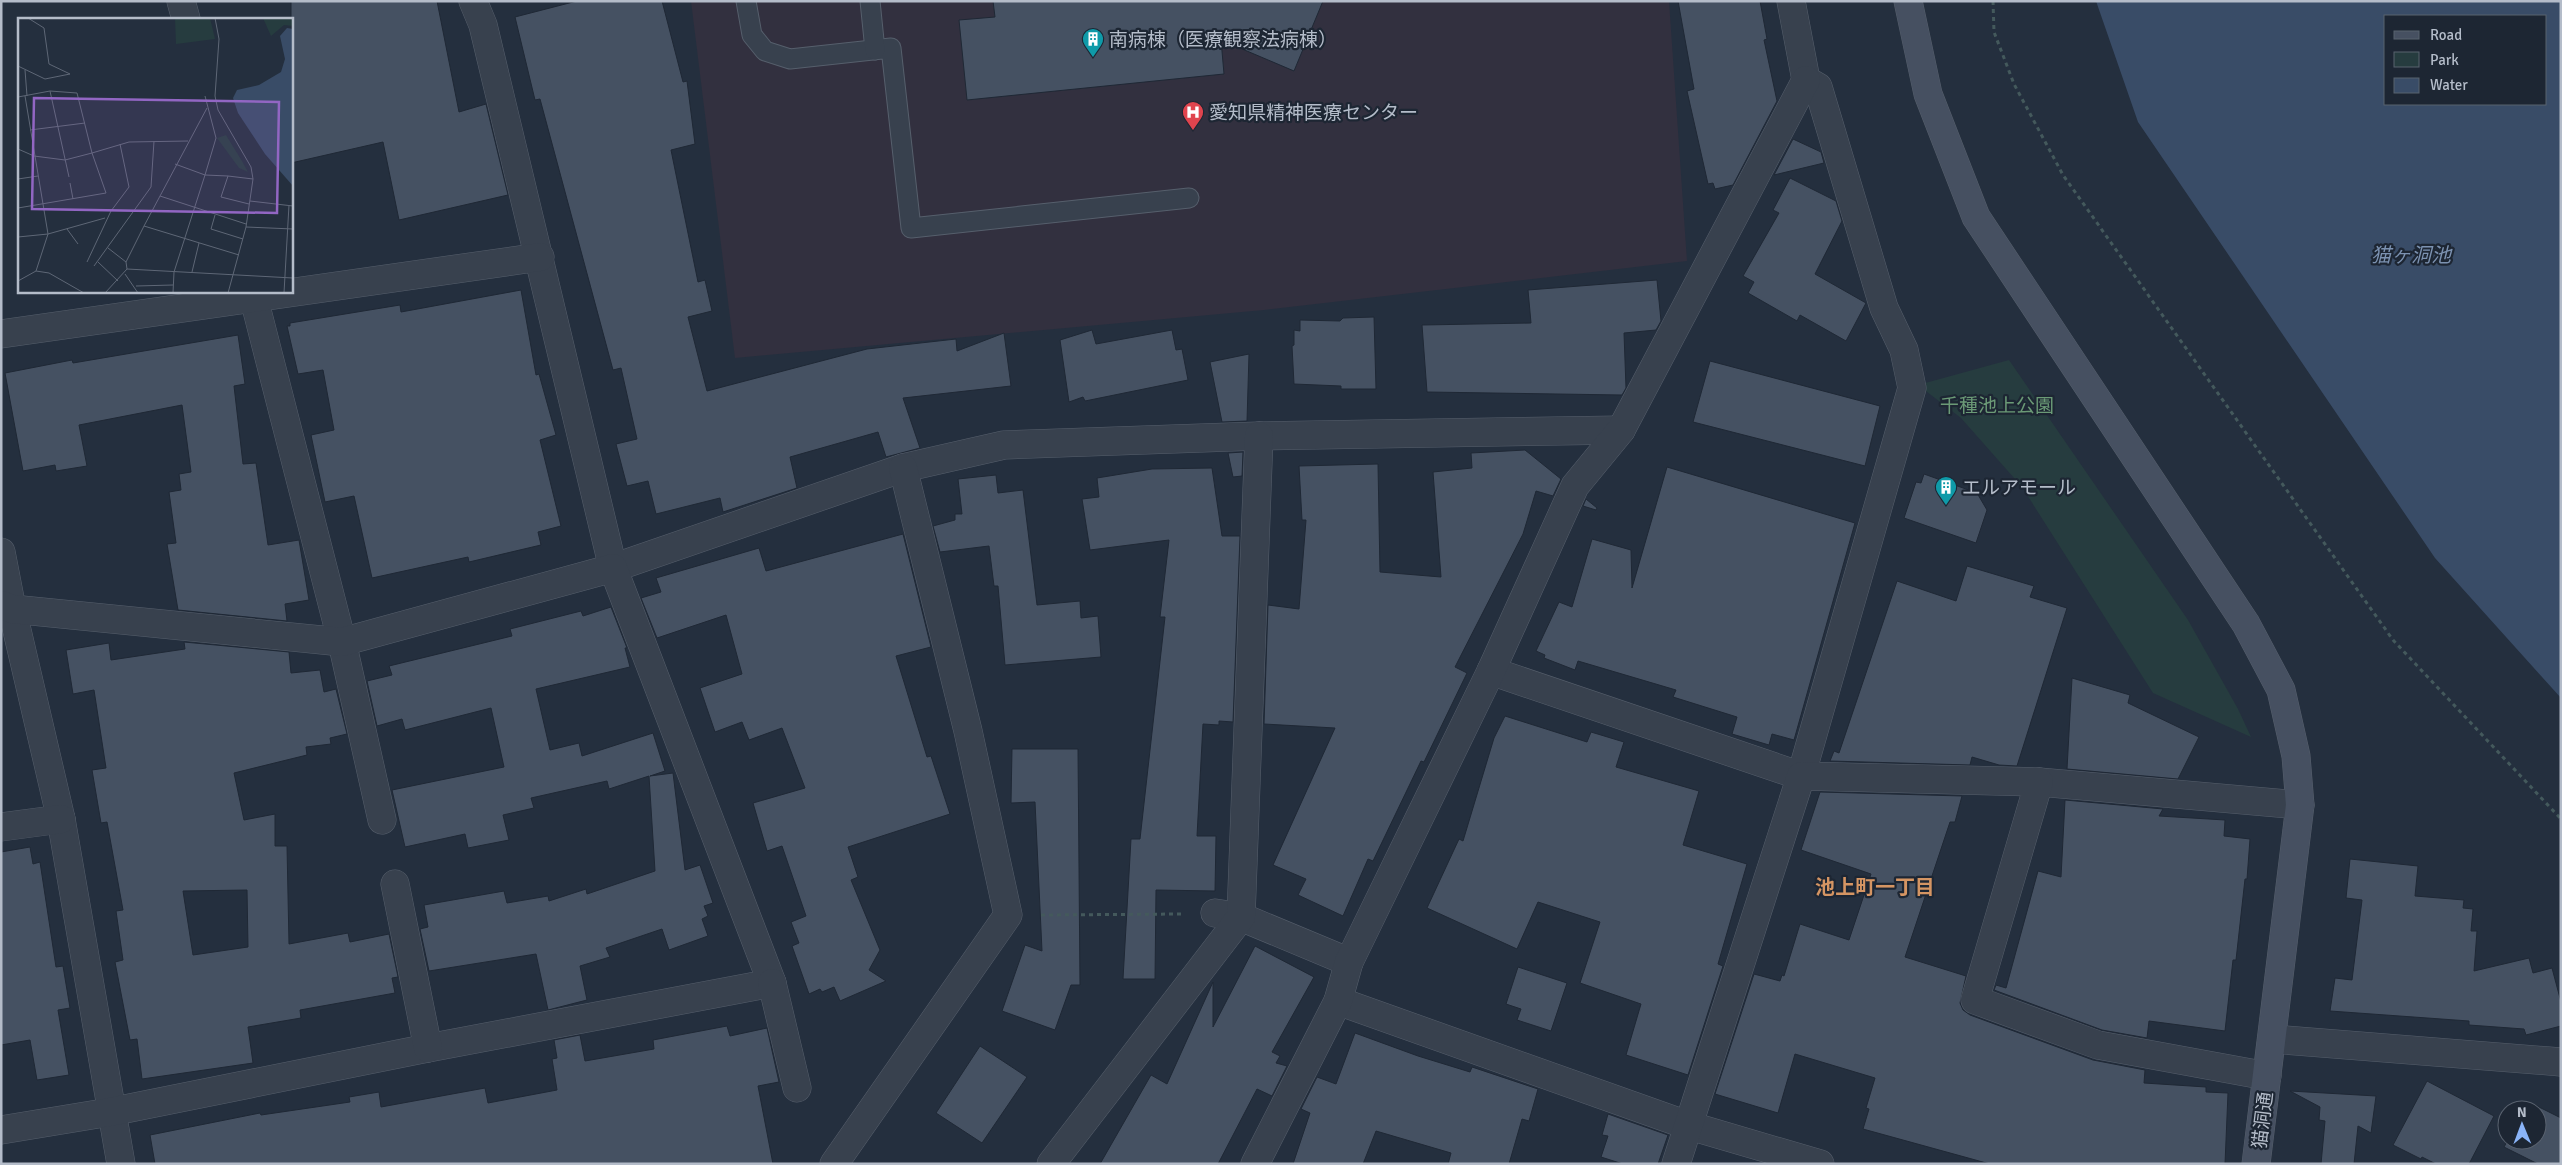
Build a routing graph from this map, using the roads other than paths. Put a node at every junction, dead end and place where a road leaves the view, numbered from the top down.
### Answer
1 (182, 1) edge
2 (473, 1) edge
3 (746, 1) edge
4 (870, 1) edge
5 (1791, 1) edge
6 (1908, 1) edge
7 (186, 18) edge
8 (875, 50) junction
9 (1806, 80) junction
10 (1189, 198) dead end
11 (540, 257) junction
12 (292, 290) edge
13 (276, 292) edge
14 (253, 295) edge
15 (1, 334) edge
16 (1621, 430) junction
17 (1259, 436) junction
18 (904, 468) junction
19 (1, 552) edge
20 (613, 568) junction
21 (6, 607) edge
22 (342, 642) junction
23 (1490, 671) junction
24 (1801, 776) junction
25 (2039, 782) junction
26 (2300, 805) junction
27 (61, 819) junction
28 (382, 820) dead end
29 (1, 827) edge
30 (395, 884) dead end
31 (1228, 915) junction
32 (1349, 962) junction
33 (772, 983) junction
34 (1338, 1001) junction
35 (2272, 1039) junction
36 (428, 1048) junction
37 (2561, 1062) edge
38 (2267, 1076) junction
39 (797, 1088) dead end
40 (110, 1112) junction
41 (1687, 1125) junction
42 (1, 1130) edge
43 (120, 1164) edge
44 (834, 1164) edge
45 (1051, 1164) edge
46 (1255, 1164) edge
47 (1676, 1164) edge
48 (1820, 1164) edge
49 (2256, 1164) edge

1 - 7 street
2 - 11 street
3 - 8 lane
4 - 8 lane
5 - 9 street
6 - 26 street, 猫洞通
8 - 10 lane
9 - 16 street
9 - 24 street
11 - 12 street
11 - 20 street
13 - 14 street
14 - 15 street
14 - 22 street
16 - 17 street
16 - 23 street
17 - 18 street
17 - 31 street
18 - 20 street
18 - 44 street
19 - 21 street
20 - 22 street
20 - 33 street
21 - 22 street
21 - 27 street
22 - 28 street
23 - 24 street
23 - 32 street
24 - 25 street
24 - 41 street
25 - 26 street
25 - 38 street
26 - 35 street, 猫洞通
27 - 29 street
27 - 40 street
30 - 36 street
31 - 32 street
31 - 45 street
32 - 34 street
33 - 36 street
33 - 39 street
34 - 41 street
34 - 46 street
35 - 37 street
35 - 38 street, 猫洞通
36 - 40 street
38 - 49 street, 猫洞通
40 - 42 street
40 - 43 street
41 - 47 street
41 - 48 street

